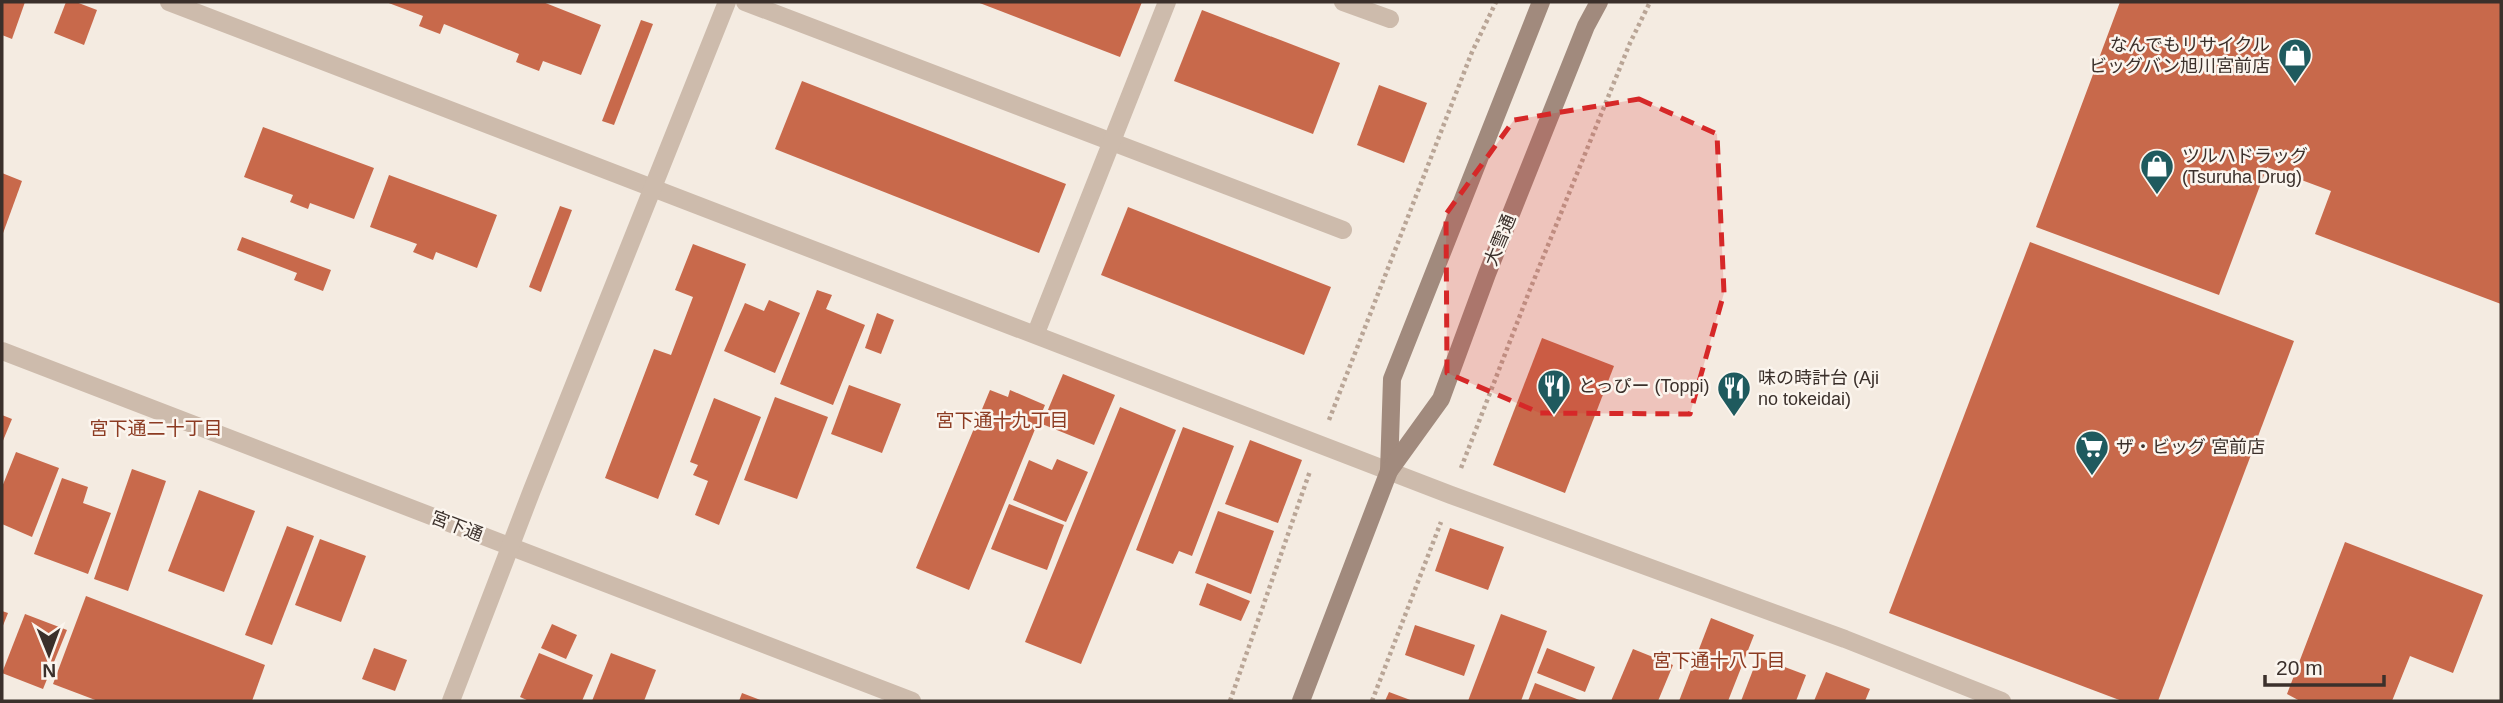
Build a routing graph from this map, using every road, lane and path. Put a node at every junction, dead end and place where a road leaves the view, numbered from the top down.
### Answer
1 (169, 2) edge
2 (727, 2) edge
3 (745, 2) edge
4 (1167, 2) edge
5 (1343, 2) edge
6 (1496, 2) edge
7 (1541, 2) edge
8 (1599, 2) edge
9 (1650, 2) edge
10 (1390, 19) dead end
11 (1113, 143) junction
12 (653, 187) junction
13 (1343, 230) dead end
14 (1036, 333) junction
15 (2, 351) edge
16 (1319, 444) junction
17 (1389, 471) junction
18 (1451, 495) junction
19 (510, 546) junction
20 (452, 701) edge
21 (912, 701) edge
22 (1230, 701) edge
23 (1301, 701) edge
24 (1372, 701) edge
25 (2002, 701) edge

1 - 12 street
2 - 12 street
3 - 11 street
4 - 11 street
5 - 10 street
6 - 16 path
7 - 17 main road, 大雪通
8 - 17 main road, 大雪通
9 - 18 path
11 - 13 street
11 - 14 street
12 - 14 street
12 - 19 street
14 - 16 street
15 - 19 street, 宮下通
16 - 17 street
16 - 22 path
17 - 18 street
17 - 23 main road, 大雪通
18 - 24 path
18 - 25 street
19 - 20 street
19 - 21 street, 宮下通

